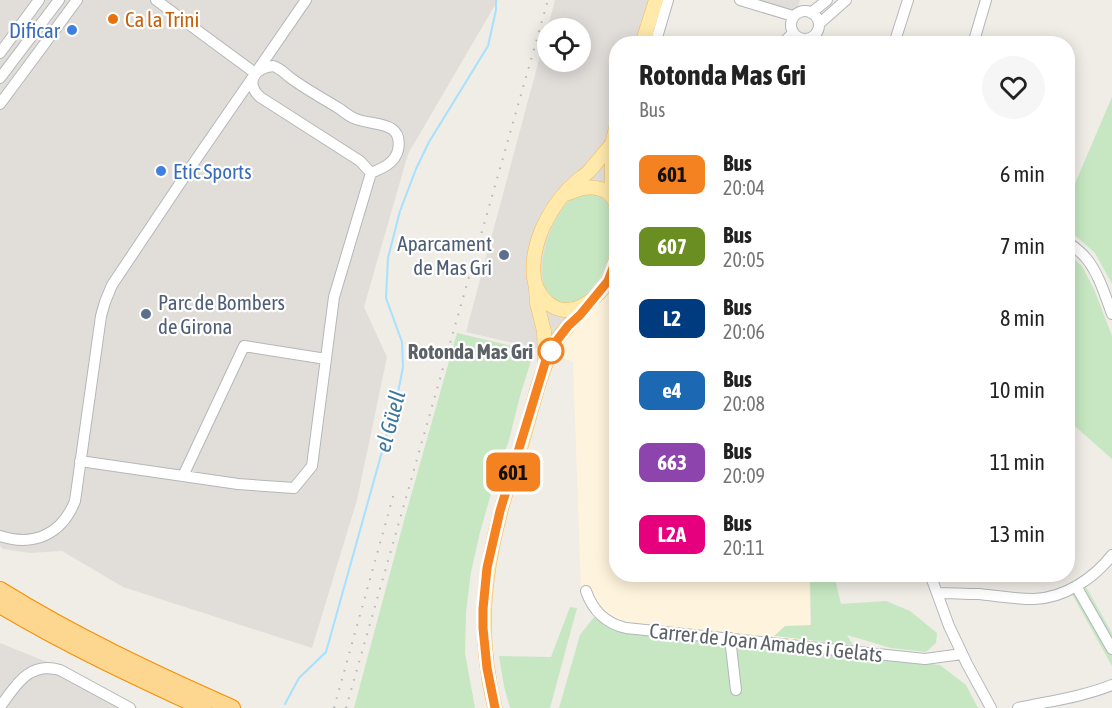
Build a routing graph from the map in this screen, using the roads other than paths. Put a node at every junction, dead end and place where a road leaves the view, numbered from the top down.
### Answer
1 (39, 0) edge
2 (59, 0) edge
3 (77, 0) edge
4 (156, 0) edge
5 (306, 0) edge
6 (656, 0) edge
7 (668, 0) edge
8 (740, 0) edge
9 (827, 0) edge
10 (846, 0) edge
11 (908, 0) edge
12 (986, 0) edge
13 (802, 10) edge
14 (820, 23) junction
15 (793, 33) junction
16 (645, 36) edge
17 (657, 36) edge
18 (790, 36) edge
19 (797, 36) edge
20 (814, 36) edge
21 (897, 36) edge
22 (975, 36) edge
23 (0, 52) edge
24 (255, 74) junction
25 (0, 78) edge
26 (0, 104) edge
27 (609, 144) edge
28 (371, 173) junction
29 (609, 194) edge
30 (564, 195) junction
31 (1075, 249) edge
32 (609, 282) edge
33 (535, 283) junction
34 (590, 302) junction
35 (1112, 314) edge
36 (326, 360) junction
37 (545, 363) junction
38 (80, 461) junction
39 (183, 476) junction
40 (0, 536) edge
41 (1112, 555) edge
42 (933, 582) edge
43 (1076, 586) junction
44 (0, 590) edge
45 (586, 591) dead end
46 (937, 593) junction
47 (0, 605) edge
48 (730, 639) junction
49 (1112, 648) edge
50 (962, 654) junction
51 (1112, 686) edge
52 (736, 690) dead end
53 (0, 707) edge
54 (130, 708) edge
55 (203, 708) edge
56 (232, 708) edge
57 (495, 708) edge
58 (991, 708) edge
59 (1018, 708) edge

1 - 23 street
2 - 25 street
3 - 26 street
4 - 24 street
5 - 24 street
6 - 16 main road
7 - 17 street
8 - 13 street
9 - 13 street
10 - 14 street
11 - 21 street
12 - 22 street
13 - 14 street
13 - 15 street
14 - 20 street
15 - 18 street
15 - 19 street
24 - 28 street
24 - 28 street
24 - 38 street
27 - 30 main road
28 - 36 street
29 - 30 main road
30 - 33 main road
31 - 35 street
32 - 34 main road
33 - 34 main road
33 - 37 main road
34 - 37 main road
36 - 39 street
36 - 39 street
37 - 57 main road
38 - 39 street
38 - 40 street
41 - 43 street
42 - 46 street
43 - 46 street
43 - 49 street
44 - 56 highway
45 - 48 street, Carrer de Joan Amades i Gelats
46 - 50 street
47 - 55 highway
48 - 50 street, Carrer de Joan Amades i Gelats
48 - 52 street
50 - 58 street
51 - 59 street
53 - 54 street

